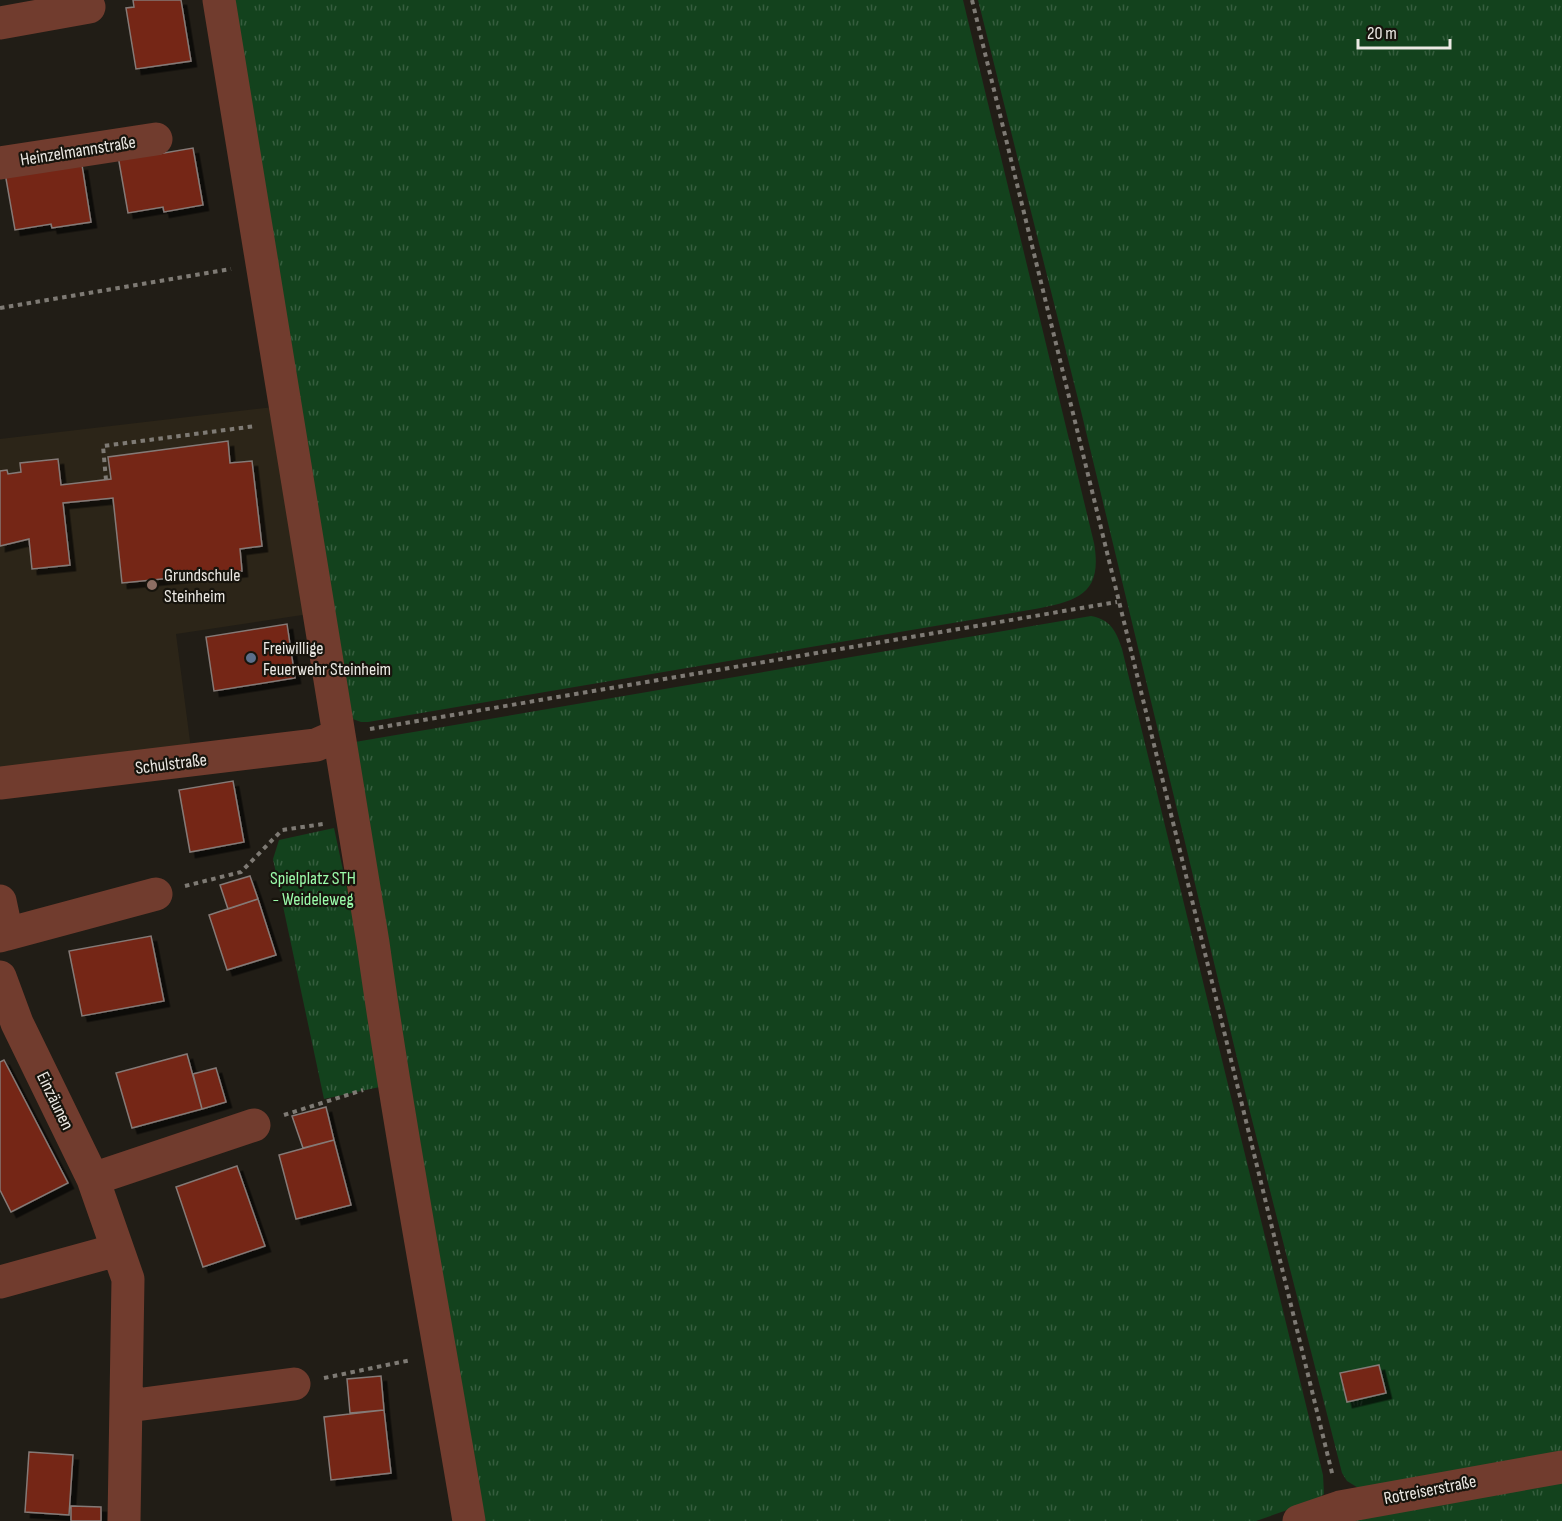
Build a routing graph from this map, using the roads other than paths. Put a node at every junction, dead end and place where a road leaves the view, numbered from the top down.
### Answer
1 (219, 0) edge
2 (89, 7) dead end
3 (0, 23) edge
4 (156, 139) dead end
5 (0, 163) edge
6 (339, 735) junction
7 (0, 783) edge
8 (156, 894) road end
9 (0, 901) edge
10 (4, 935) edge
11 (0, 976) edge
12 (9, 1028) edge
13 (254, 1125) road end
14 (93, 1179) junction
15 (117, 1250) junction
16 (0, 1282) edge
17 (294, 1384) road end
18 (128, 1406) junction
19 (1562, 1467) edge
20 (124, 1521) edge
21 (469, 1521) edge
22 (1299, 1521) edge

1 - 6 street
2 - 3 street
4 - 5 street, Heinzelmannstraße
6 - 7 street, Schulstraße
6 - 21 street
8 - 10 street
9 - 10 street
11 - 12 street, Einzäunen
12 - 14 street, Einzäunen
13 - 14 street
14 - 15 street, Einzäunen
15 - 16 street
15 - 18 street, Einzäunen
17 - 18 street
18 - 20 street, Einzäunen
19 - 22 street, Rotreiserstraße

